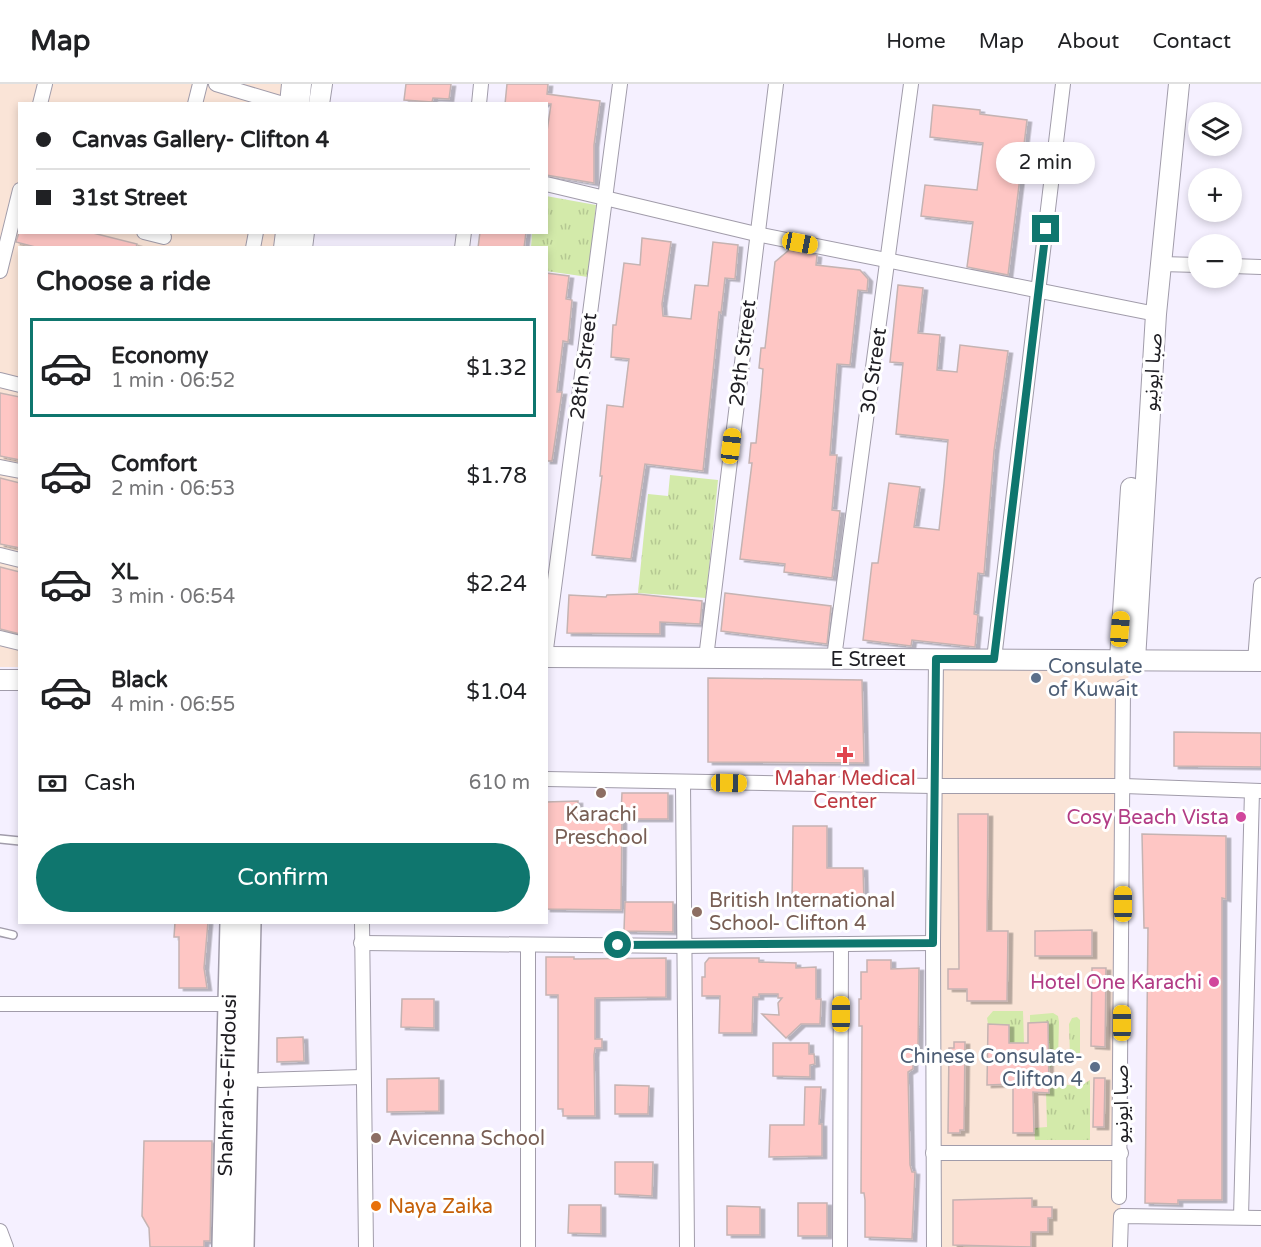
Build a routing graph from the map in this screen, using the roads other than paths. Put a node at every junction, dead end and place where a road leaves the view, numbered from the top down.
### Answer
1 (45, 84) edge
2 (200, 84) edge
3 (216, 84) edge
4 (290, 84) edge
5 (302, 84) edge
6 (322, 84) edge
7 (481, 84) edge
8 (620, 84) edge
9 (776, 84) edge
10 (911, 84) edge
11 (1063, 84) edge
12 (1166, 84) edge
13 (1179, 84) edge
14 (40, 102) edge
15 (196, 102) edge
16 (278, 102) edge
17 (286, 102) edge
18 (299, 102) edge
19 (319, 102) edge
20 (479, 102) edge
21 (548, 184) edge
22 (605, 196) junction
23 (18, 199) edge
24 (756, 234) junction
25 (13, 249) edge
26 (889, 260) junction
27 (1161, 264) junction
28 (1188, 265) edge
29 (1242, 266) edge
30 (1261, 267) edge
31 (0, 271) edge
32 (1039, 291) junction
33 (1150, 314) junction
34 (0, 380) edge
35 (18, 384) edge
36 (0, 467) edge
37 (18, 471) edge
38 (0, 555) edge
39 (18, 560) edge
40 (1261, 585) edge
41 (548, 634) edge
42 (0, 638) edge
43 (18, 642) edge
44 (548, 657) edge
45 (706, 658) junction
46 (834, 658) junction
47 (936, 659) junction
48 (994, 659) junction
49 (1127, 660) junction
50 (1258, 661) edge
51 (0, 680) edge
52 (18, 680) edge
53 (1123, 687) dead end
54 (548, 779) edge
55 (684, 783) junction
56 (933, 786) junction
57 (1124, 786) junction
58 (1256, 791) edge
59 (0, 839) edge
60 (18, 841) edge
61 (231, 924) edge
62 (250, 924) edge
63 (362, 924) edge
64 (0, 932) edge
65 (13, 935) dead end
66 (361, 943) junction
67 (933, 943) junction
68 (841, 944) junction
69 (528, 945) junction
70 (685, 946) junction
71 (0, 1004) edge
72 (228, 1004) junction
73 (254, 1074) junction
74 (362, 1077) junction
75 (933, 1153) junction
76 (1121, 1154) junction
77 (1119, 1197) dead end
78 (1241, 1217) junction
79 (1261, 1218) edge
80 (0, 1231) edge
81 (6, 1247) edge
82 (223, 1247) edge
83 (243, 1247) edge
84 (258, 1247) edge
85 (366, 1247) edge
86 (528, 1247) edge
87 (687, 1247) edge
88 (840, 1247) edge
89 (934, 1247) edge
90 (1120, 1247) edge

1 - 14 street
2 - 15 street
3 - 16 street
4 - 17 street
5 - 18 main road
6 - 19 main road
7 - 20 street
8 - 22 street, 28th Street
9 - 24 street, 29th Street
10 - 26 street, 30 Street
11 - 32 street
12 - 33 main road, صبا ایونیو
13 - 27 main road, صبا ایونیو
21 - 22 street
22 - 24 street
22 - 41 street, 28th Street
23 - 25 street
24 - 26 street
24 - 45 street, 29th Street
25 - 31 street
26 - 32 street
26 - 46 street, 30 Street
27 - 28 street
27 - 33 main road, صبا ایونیو
29 - 30 street
32 - 33 street
32 - 48 street
33 - 49 main road, صبا ایونیو
34 - 35 street
36 - 37 street
38 - 39 street
40 - 50 street
42 - 43 street
44 - 45 main road, E Street
45 - 46 main road, E Street
46 - 47 main road, E Street
47 - 48 main road, E Street
47 - 56 street
48 - 49 main road, E Street
49 - 50 main road, E Street
51 - 52 main road
53 - 57 street, صبا ایونیو
54 - 55 street
55 - 56 street
55 - 70 street
56 - 57 street
56 - 67 street
57 - 58 street
57 - 76 street, صبا ایونیو
58 - 78 street
59 - 60 lane
61 - 72 main road, Shahrah-e-Firdousi
62 - 73 main road
63 - 66 street
64 - 65 lane
66 - 69 street
66 - 74 street
67 - 68 street
67 - 75 street
68 - 70 street
68 - 88 street
69 - 70 street
69 - 86 street
70 - 87 street
71 - 72 street
72 - 82 main road, Shahrah-e-Firdousi
73 - 74 street
73 - 83 main road
73 - 84 main road
74 - 85 street
75 - 76 street
75 - 89 street
76 - 77 street, صبا ایونیو
78 - 79 street
78 - 90 street
80 - 81 street

